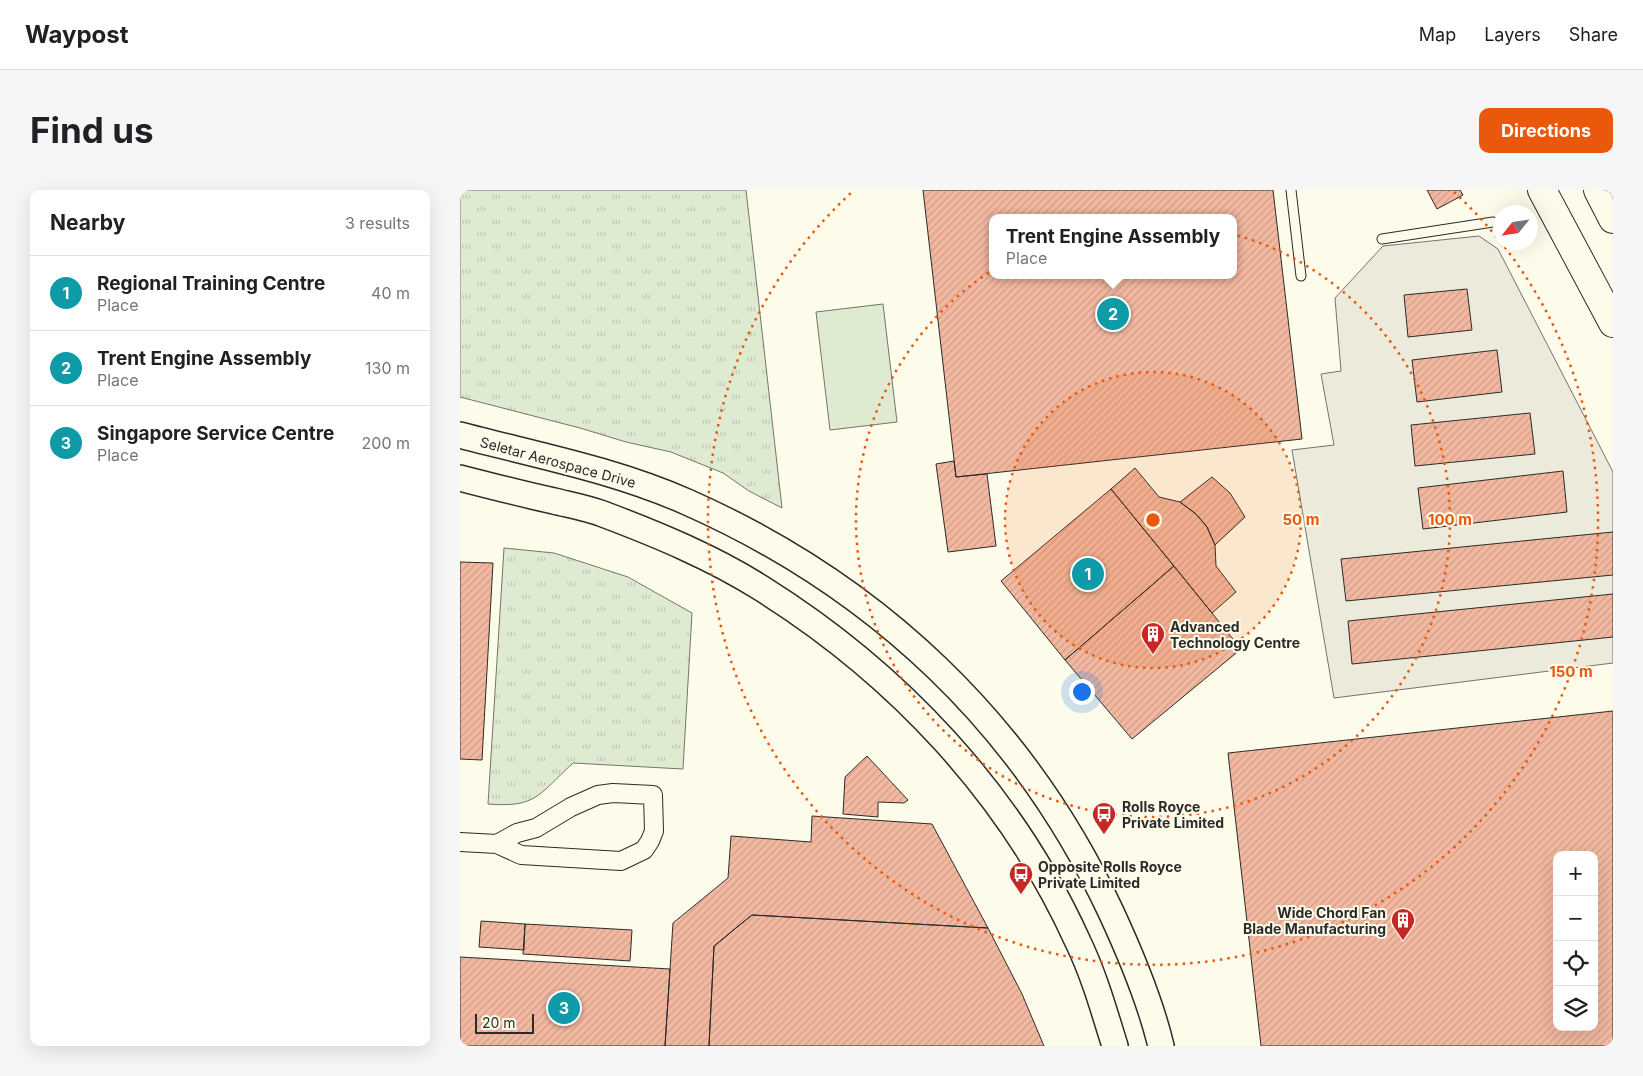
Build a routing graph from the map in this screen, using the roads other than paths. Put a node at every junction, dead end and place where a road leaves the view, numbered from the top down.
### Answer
1 (1291, 190) edge
2 (1542, 190) edge
3 (1598, 190) edge
4 (1613, 219) edge
5 (1493, 222) dead end
6 (1382, 239) dead end
7 (1301, 276) dead end
8 (1613, 323) edge
9 (460, 435) edge
10 (460, 478) edge
11 (460, 842) edge
12 (498, 844) junction
13 (1115, 1046) edge
14 (1161, 1046) edge

1 - 7 lane
2 - 8 main road
3 - 4 main road
5 - 6 lane
9 - 14 street, Seletar Aerospace Drive
10 - 13 street
11 - 12 street
12 - 12 street

